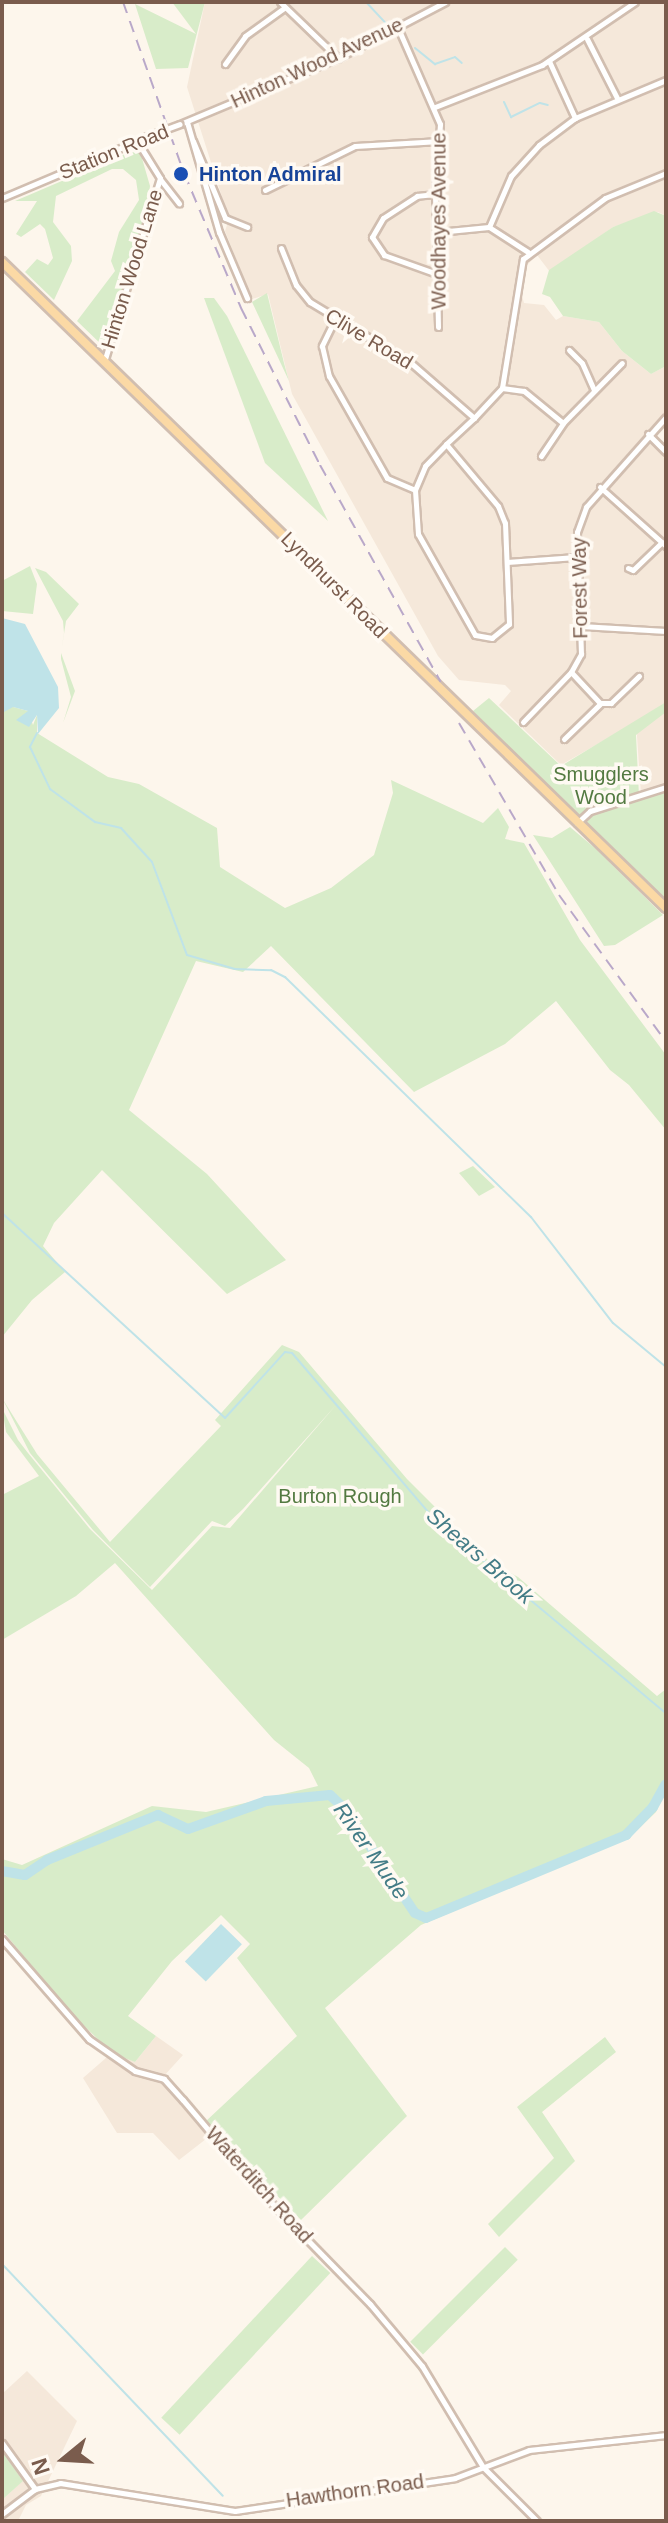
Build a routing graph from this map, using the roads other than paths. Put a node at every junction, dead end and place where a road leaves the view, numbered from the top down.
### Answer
1 (445, 2) edge
2 (635, 2) edge
3 (282, 5) edge
4 (398, 28) junction
5 (587, 39) junction
6 (338, 58) junction
7 (549, 61) junction
8 (225, 64) dead end
9 (666, 80) edge
10 (617, 98) junction
11 (435, 107) junction
12 (575, 118) junction
13 (184, 123) junction
14 (140, 140) junction
15 (192, 140) junction
16 (440, 141) junction
17 (666, 173) edge
18 (160, 178) junction
19 (265, 190) dead end
20 (435, 194) junction
21 (2, 198) edge
22 (176, 204) dead end
23 (247, 227) dead end
24 (489, 227) junction
25 (438, 232) junction
26 (281, 248) dead end
27 (528, 252) junction
28 (2, 262) edge
29 (440, 275) junction
30 (247, 298) dead end
31 (334, 321) junction
32 (438, 327) dead end
33 (569, 350) dead end
34 (105, 359) junction
35 (622, 363) dead end
36 (502, 388) junction
37 (594, 390) junction
38 (666, 417) edge
39 (474, 418) junction
40 (563, 423) junction
41 (648, 434) junction
42 (446, 444) junction
43 (666, 452) edge
44 (541, 456) dead end
45 (600, 487) junction
46 (415, 490) junction
47 (664, 544) edge
48 (576, 557) junction
49 (507, 562) junction
50 (632, 571) dead end
51 (581, 626) junction
52 (666, 631) edge
53 (571, 672) junction
54 (639, 676) dead end
55 (600, 703) junction
56 (523, 722) dead end
57 (564, 739) dead end
58 (666, 787) edge
59 (577, 823) junction
60 (666, 908) edge
61 (2, 1939) edge
62 (666, 2435) edge
63 (2, 2443) edge
64 (483, 2467) junction
65 (35, 2489) junction
66 (2, 2514) edge
67 (537, 2521) edge

1 - 4 street, Hinton Wood Avenue
2 - 5 street
3 - 6 street
3 - 8 street
4 - 6 street, Hinton Wood Avenue
4 - 11 street, Woodhayes Avenue
5 - 7 street
5 - 10 street
6 - 13 street, Hinton Wood Avenue
7 - 11 street
7 - 12 street
9 - 10 street
10 - 12 street
11 - 16 street, Woodhayes Avenue
12 - 24 street
13 - 14 street, Station Road, bridge
13 - 15 street, Station Road
14 - 18 street, Hinton Wood Lane
14 - 21 street, Station Road
15 - 23 street
15 - 30 street, Station Road
16 - 19 street
16 - 20 street, Woodhayes Avenue
17 - 27 street
18 - 22 street, Hinton Wood Lane
18 - 34 street, Hinton Wood Lane
20 - 25 street, Woodhayes Avenue
20 - 29 street
24 - 25 street
24 - 27 street
25 - 29 street, Woodhayes Avenue
26 - 31 street, Clive Road
27 - 36 street
28 - 34 main road, Lyndhurst Road
29 - 32 street, Woodhayes Avenue
31 - 39 street, Clive Road
31 - 46 street
33 - 37 street
34 - 59 main road, Lyndhurst Road
35 - 37 street
36 - 39 street
36 - 40 street
37 - 40 street
38 - 41 street, Forest Way
39 - 42 street
40 - 44 street
41 - 43 street
41 - 45 street, Forest Way
42 - 46 street
42 - 49 street
45 - 47 street
45 - 48 street, Forest Way
46 - 49 street
47 - 50 street
48 - 49 street
48 - 51 street, Forest Way
51 - 52 street
51 - 53 street, Forest Way
53 - 55 street
53 - 56 street, Forest Way
54 - 55 street
55 - 57 street
58 - 59 street
59 - 60 main road, Lyndhurst Road
61 - 64 street, Waterditch Road
62 - 64 street, Hawthorn Road
63 - 65 street
64 - 65 street, Hawthorn Road
64 - 67 street, Waterditch Road
65 - 66 street

